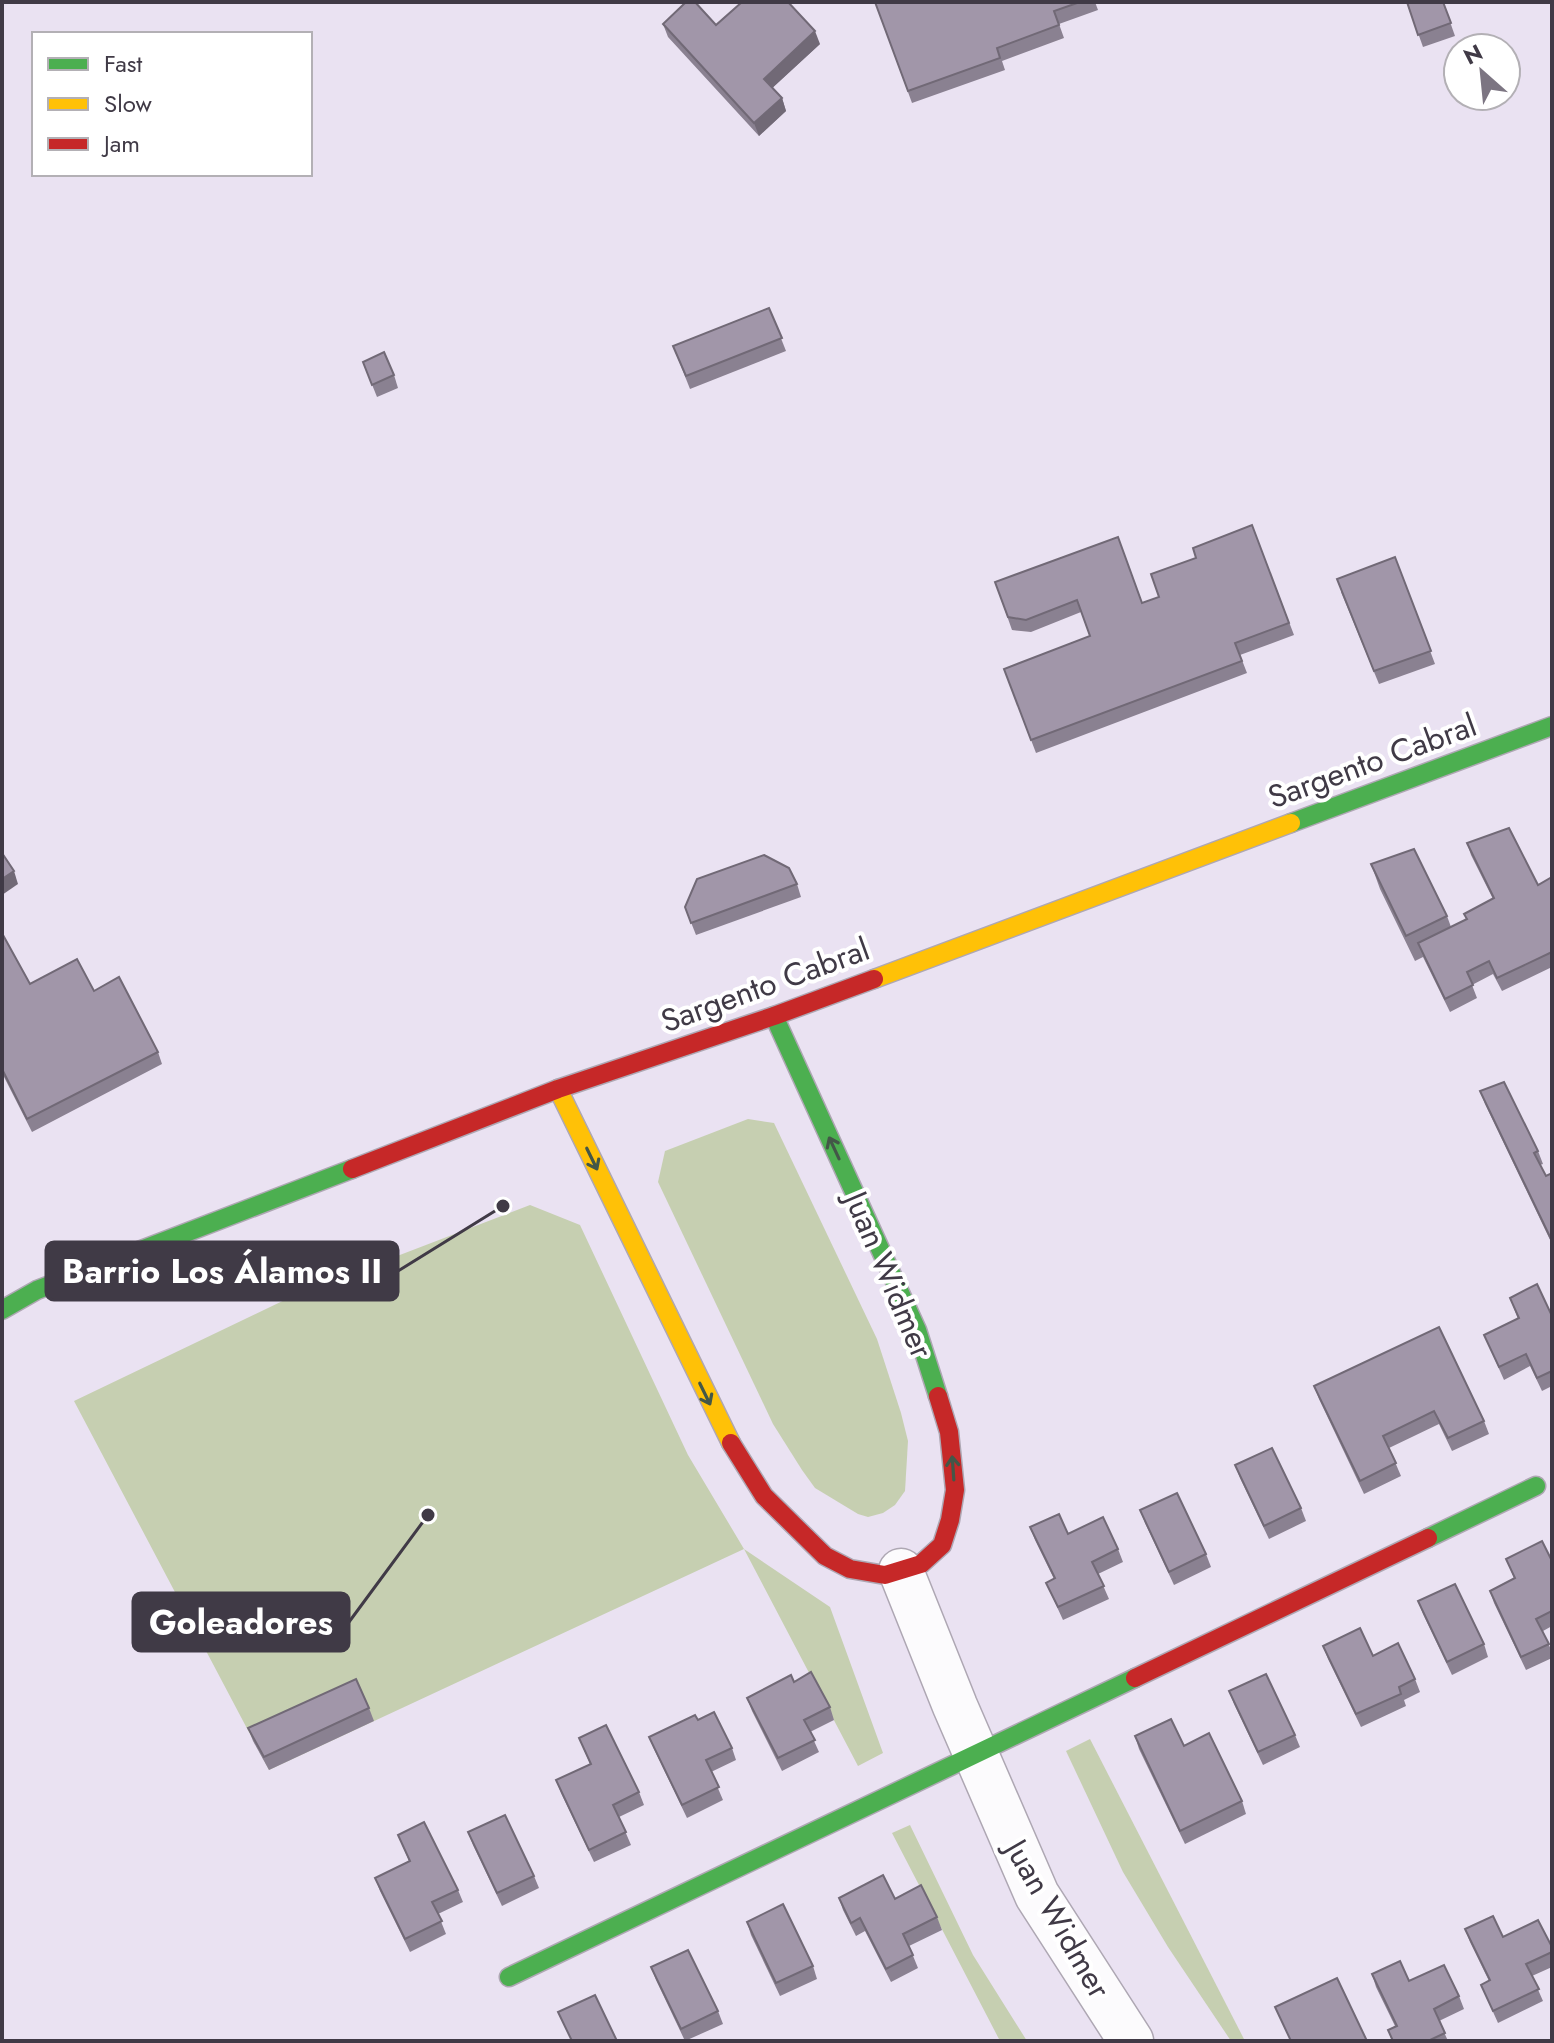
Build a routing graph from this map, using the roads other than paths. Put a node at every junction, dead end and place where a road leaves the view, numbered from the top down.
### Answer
1 (1552, 726) edge
2 (774, 1016) junction
3 (558, 1089) junction
4 (2, 1310) edge
5 (1536, 1486) dead end
6 (901, 1571) junction
7 (975, 1753) junction
8 (509, 1977) dead end
9 (1131, 2041) edge

1 - 2 street, Sargento Cabral
2 - 3 street, Sargento Cabral
6 -> 2 street, Juan Widmer
3 - 4 street, Sargento Cabral
3 -> 6 street
5 - 7 street
6 - 7 street, Juan Widmer
7 - 8 street
7 - 9 street, Juan Widmer

